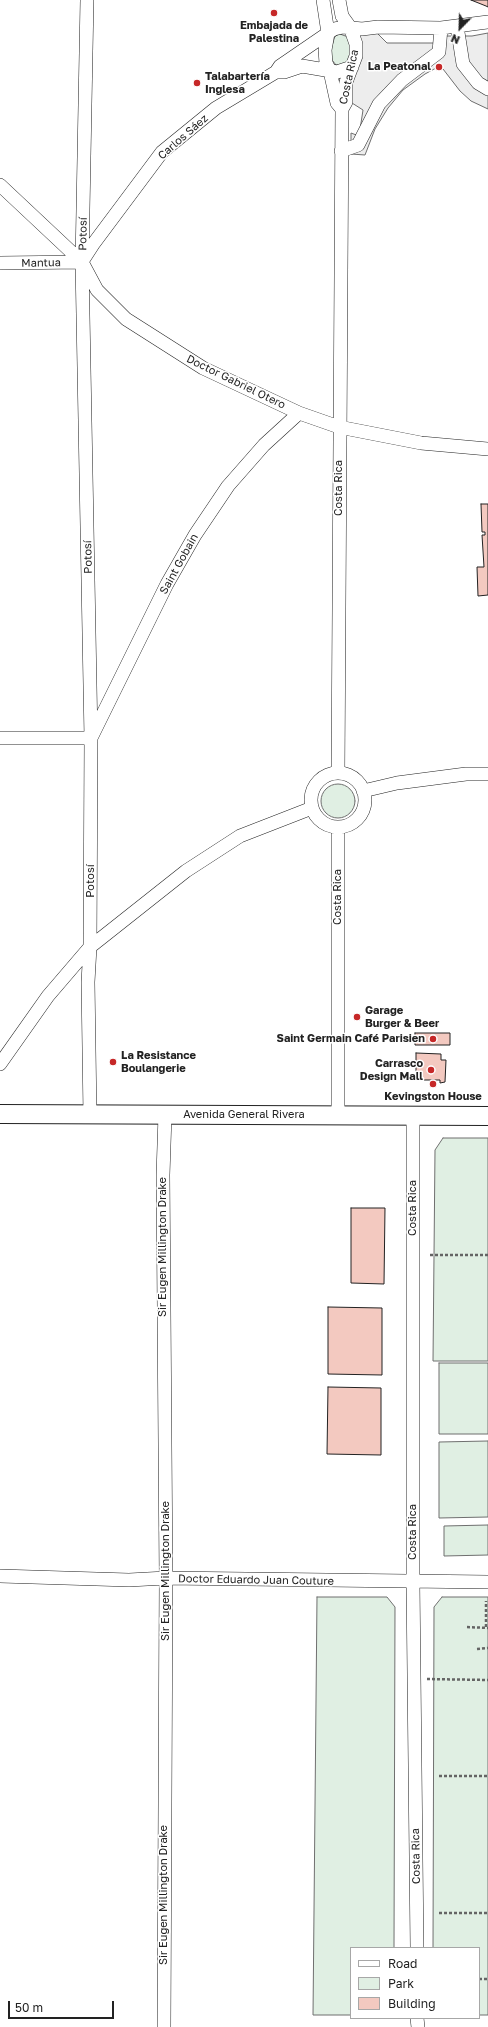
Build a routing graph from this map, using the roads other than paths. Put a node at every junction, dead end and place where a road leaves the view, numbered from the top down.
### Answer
1 (87, 0) edge
2 (323, 0) edge
3 (339, 0) edge
4 (488, 22) edge
5 (457, 26) junction
6 (350, 28) junction
7 (441, 28) junction
8 (328, 33) junction
9 (352, 67) junction
10 (330, 71) junction
11 (276, 72) junction
12 (488, 89) edge
13 (342, 109) junction
14 (341, 151) junction
15 (0, 185) edge
16 (82, 262) junction
17 (0, 263) edge
18 (299, 413) junction
19 (339, 427) junction
20 (488, 449) edge
21 (0, 738) edge
22 (91, 738) junction
23 (338, 773) junction
24 (488, 774) edge
25 (363, 791) junction
26 (312, 808) junction
27 (338, 827) junction
28 (90, 947) junction
29 (0, 1064) edge
30 (0, 1114) edge
31 (90, 1115) junction
32 (165, 1115) junction
33 (338, 1115) junction
34 (488, 1116) edge
35 (413, 1117) junction
36 (0, 1576) edge
37 (166, 1578) junction
38 (413, 1582) junction
39 (488, 1582) edge
40 (417, 1947) edge
41 (164, 2027) edge

1 - 16 street, Potosí
2 - 8 street, Costa Rica
3 - 6 street, Costa Rica
4 - 5 street, Carlos Sáez
5 - 7 street, Carlos Sáez
5 - 12 street
6 - 7 street, Carlos Sáez
6 - 8 street, Carlos Sáez
6 - 9 street, Costa Rica
7 - 14 street
8 - 10 street, Costa Rica
8 - 11 street, Carlos Sáez
9 - 10 street, Carlos Sáez
9 - 13 street, Costa Rica
10 - 11 street, Carlos Sáez
10 - 13 street, Costa Rica
11 - 16 street, Carlos Sáez
13 - 14 street, Costa Rica
14 - 19 street, Costa Rica
15 - 16 street, Doctor Gabriel Otero
16 - 17 street, Mantua
16 - 18 street, Doctor Gabriel Otero
16 - 22 street, Potosí
18 - 19 street, Doctor Gabriel Otero
18 - 22 street, Saint Gobain
19 - 20 street, Doctor Gabriel Otero
19 - 23 street, Costa Rica
21 - 22 street
22 - 28 street, Potosí
23 - 25 street
23 - 26 street
24 - 25 street
25 - 27 street
26 - 27 street
26 - 28 street
27 - 33 street, Costa Rica
28 - 29 street
28 - 31 street, Potosí
30 - 31 main road, Avenida General Rivera
31 - 32 main road, Avenida General Rivera
32 - 33 main road, Avenida General Rivera
32 - 37 street, Sir Eugen Millington Drake
33 - 35 main road, Avenida General Rivera
34 - 35 main road, Avenida General Rivera
35 - 38 street, Costa Rica
36 - 37 street, Doctor Eduardo Juan Couture
37 - 38 street, Doctor Eduardo Juan Couture
37 - 41 street, Sir Eugen Millington Drake
38 - 39 street, Doctor Eduardo Juan Couture
38 - 40 street, Costa Rica

